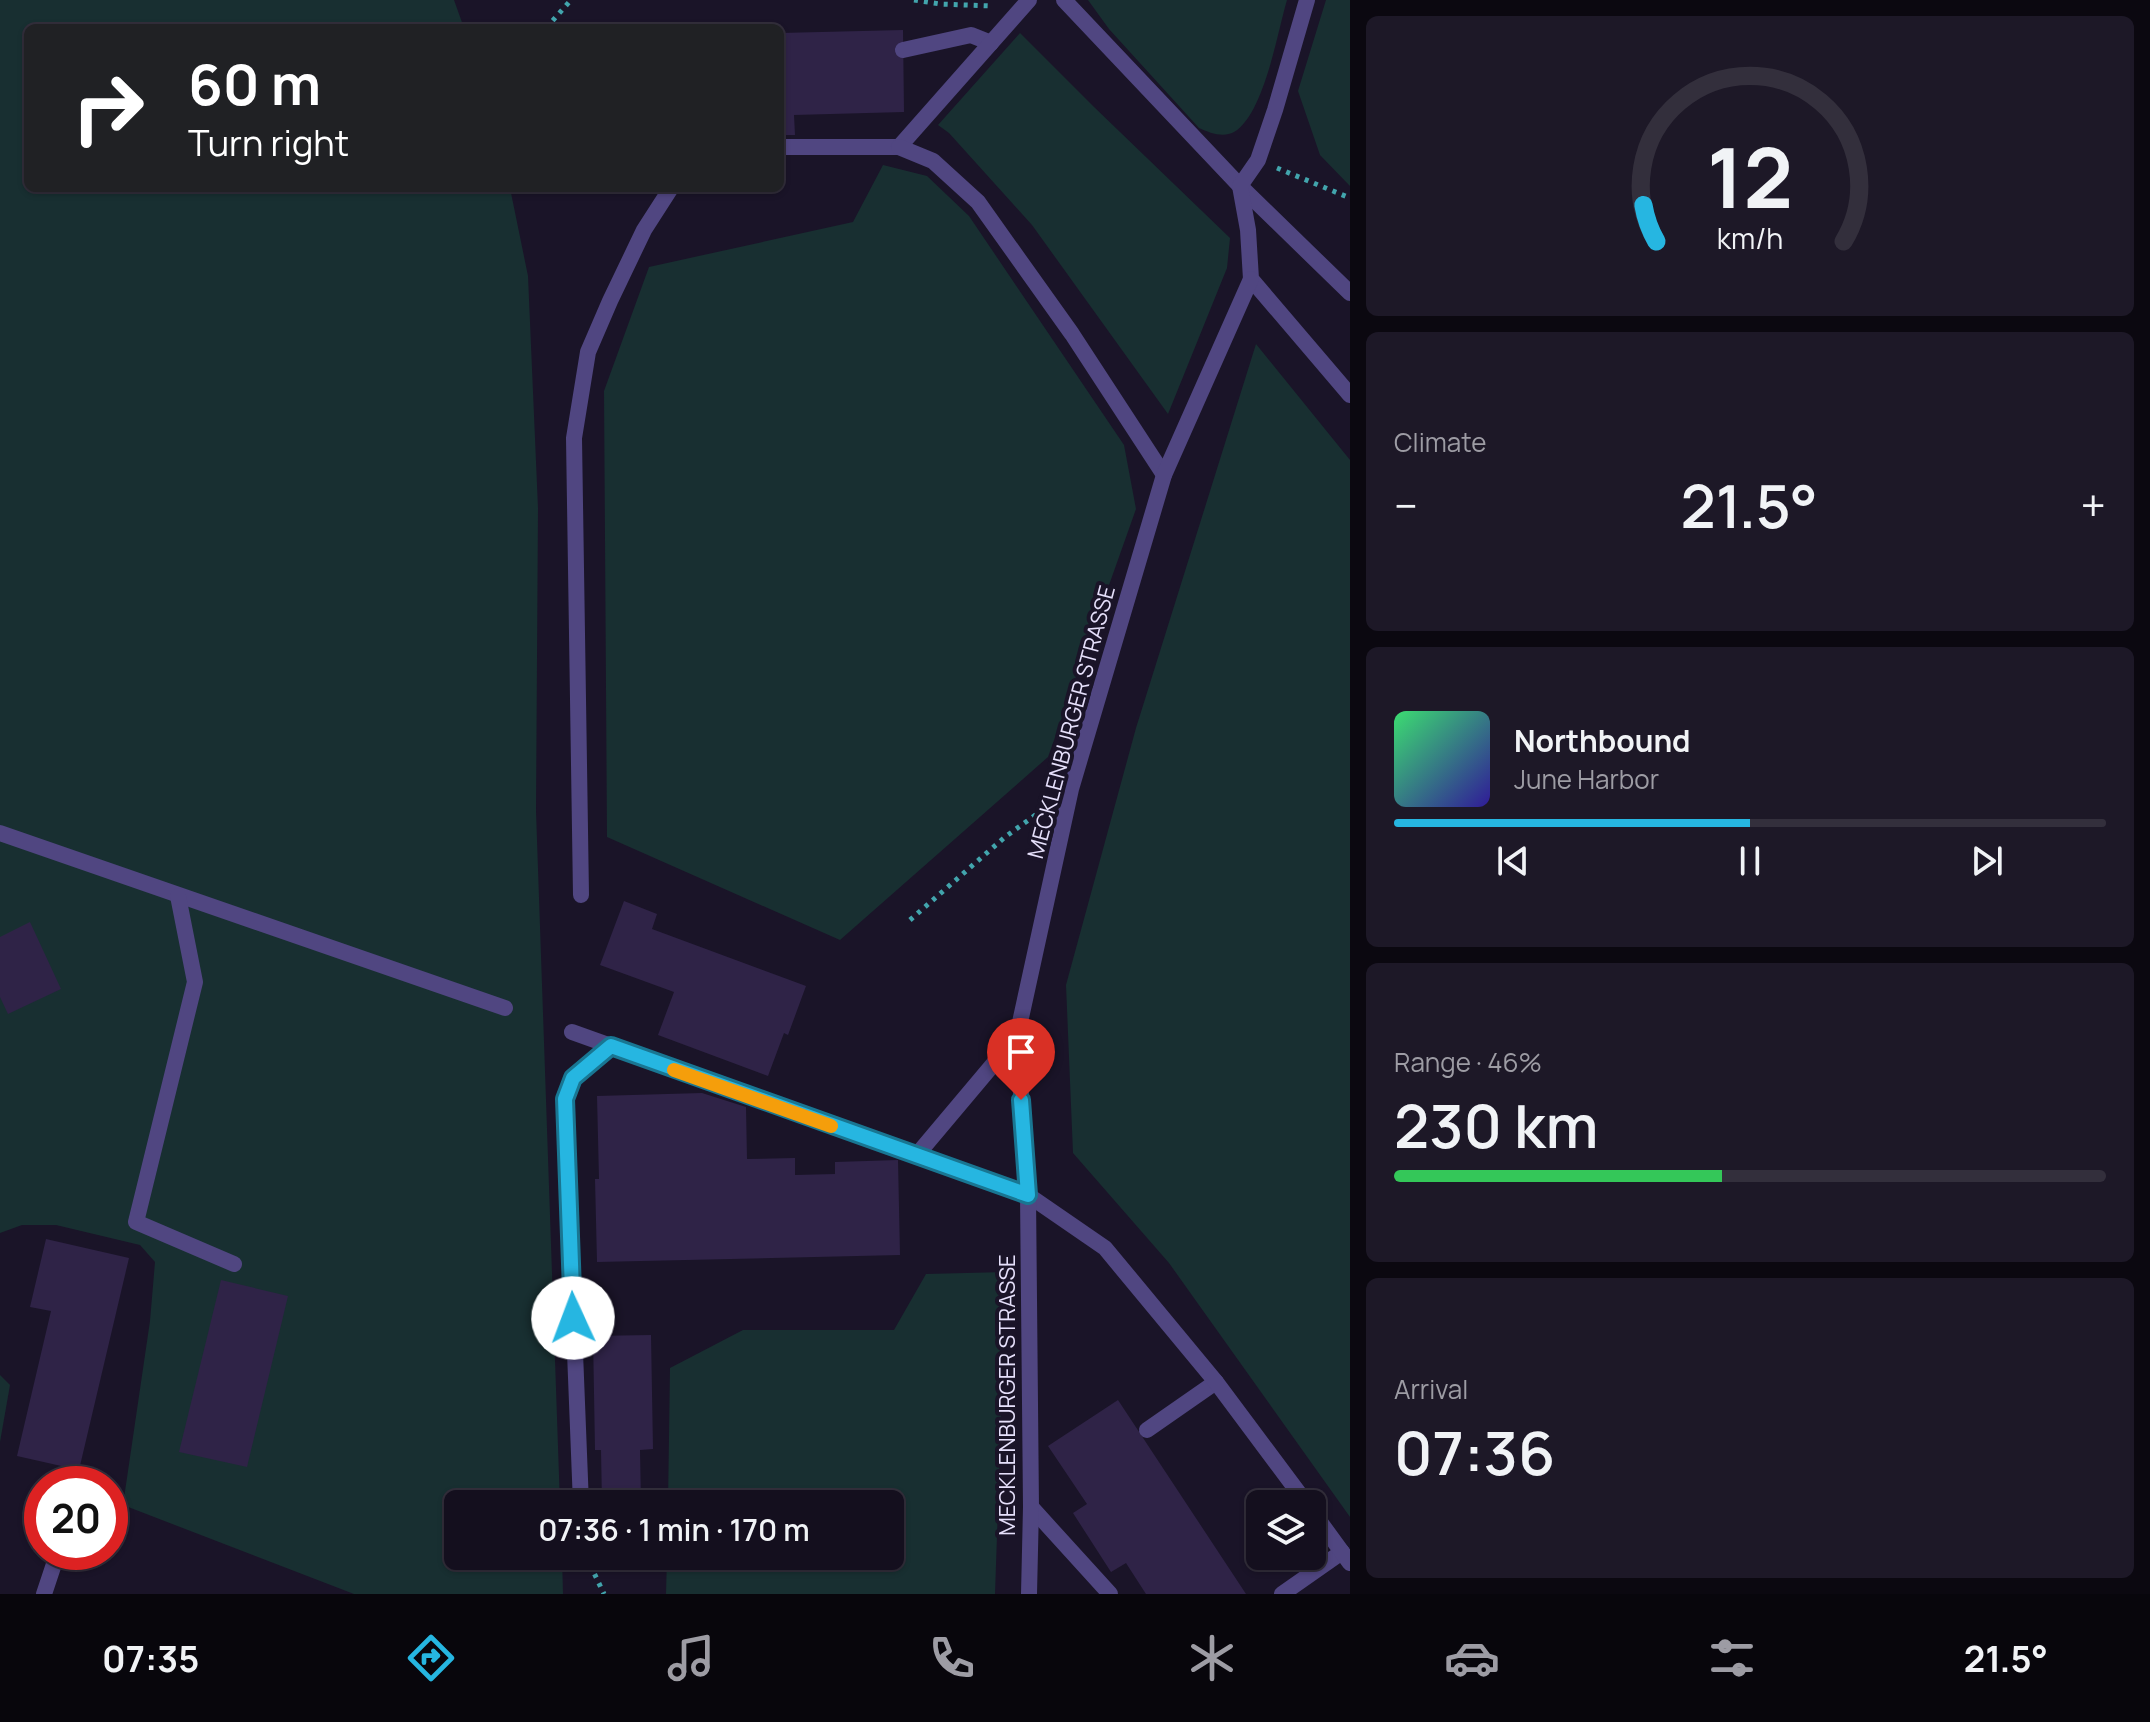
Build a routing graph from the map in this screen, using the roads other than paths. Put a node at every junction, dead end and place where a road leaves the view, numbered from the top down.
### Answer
1 (1064, 0) edge
2 (1307, 0) edge
3 (1026, 4) edge
4 (991, 43) junction
5 (903, 50) dead end
6 (784, 147) edge
7 (899, 147) junction
8 (1240, 186) junction
9 (668, 192) edge
10 (1251, 279) junction
11 (1350, 293) edge
12 (1350, 395) edge
13 (1164, 475) junction
14 (0, 833) edge
15 (581, 895) dead end
16 (178, 896) junction
17 (505, 1008) dead end
18 (572, 1032) dead end
19 (1017, 1036) junction
20 (611, 1046) junction
21 (916, 1156) junction
22 (1028, 1195) junction
23 (234, 1264) dead end
24 (1216, 1382) junction
25 (1147, 1430) dead end
26 (580, 1490) edge
27 (1297, 1490) edge
28 (1031, 1507) junction
29 (1326, 1530) edge
30 (1346, 1557) edge
31 (52, 1570) edge
32 (44, 1594) edge
33 (1029, 1594) edge
34 (1110, 1594) edge
35 (1282, 1594) edge

1 - 8 street
2 - 8 street
3 - 4 street
4 - 5 street
4 - 7 street
6 - 7 street
7 - 13 street
8 - 10 street, MECKLENBURGER STRASSE
8 - 11 street
9 - 15 street
10 - 12 street
10 - 13 street, MECKLENBURGER STRASSE
13 - 19 street, MECKLENBURGER STRASSE
14 - 16 street
16 - 17 street
16 - 23 street
18 - 20 street
19 - 21 street
19 - 22 street, MECKLENBURGER STRASSE
20 - 21 street
20 - 26 street
21 - 22 street
22 - 24 street
22 - 28 street, MECKLENBURGER STRASSE
24 - 25 street
24 - 27 street
28 - 33 street, MECKLENBURGER STRASSE
28 - 34 street
29 - 30 street
30 - 35 street
31 - 32 street

